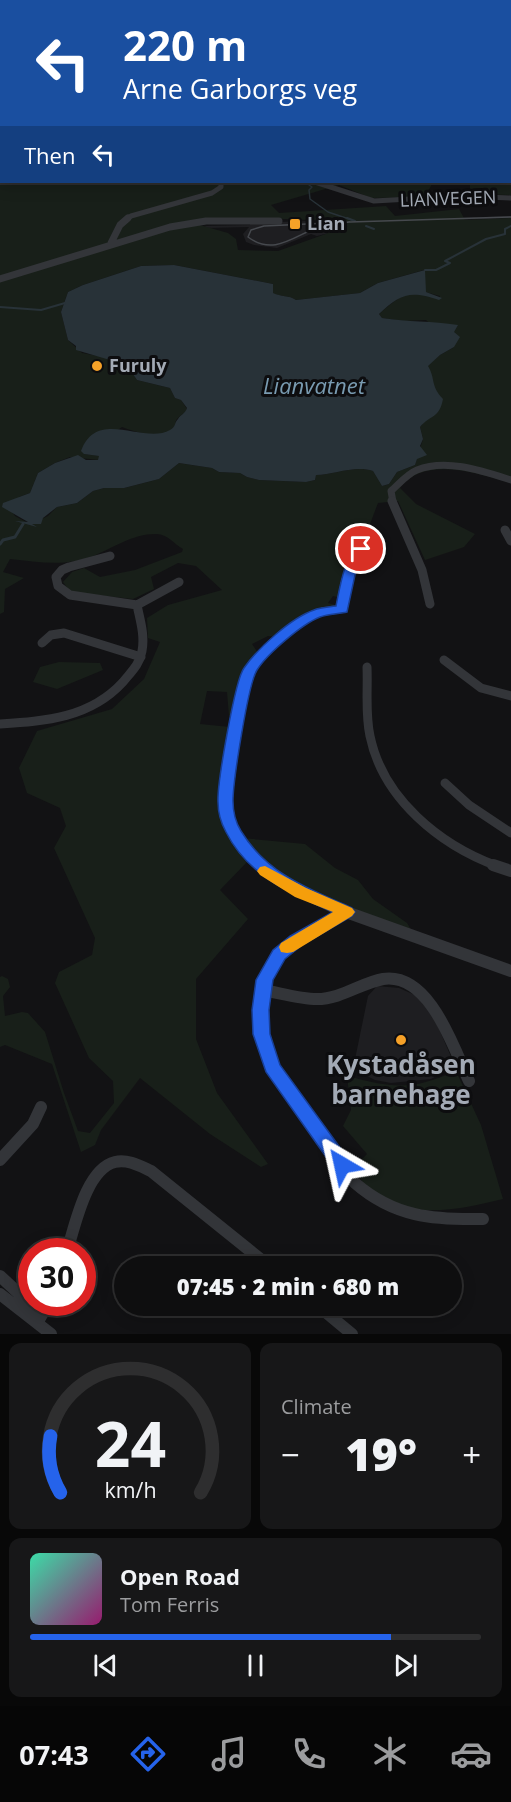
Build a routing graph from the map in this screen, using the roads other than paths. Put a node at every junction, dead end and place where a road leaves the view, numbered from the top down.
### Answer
1 (222, 183) edge
2 (318, 183) edge
3 (511, 198) edge
4 (279, 221) dead end
5 (111, 243) junction
6 (0, 279) edge
7 (511, 480) edge
8 (505, 530) dead end
9 (511, 541) edge
10 (361, 549) dead end
11 (110, 556) dead end
12 (179, 582) dead end
13 (137, 604) junction
14 (430, 604) dead end
15 (42, 643) dead end
16 (141, 657) junction
17 (444, 660) dead end
18 (368, 667) dead end
19 (511, 696) edge
20 (0, 724) edge
21 (445, 783) dead end
22 (511, 833) edge
23 (509, 867) edge
24 (347, 912) junction
25 (511, 971) edge
26 (263, 990) junction
27 (469, 1081) dead end
28 (41, 1107) dead end
29 (0, 1160) edge
30 (483, 1219) dead end
31 (71, 1238) edge
32 (257, 1256) edge
33 (0, 1276) edge
34 (0, 1294) edge
35 (330, 1316) edge
36 (39, 1318) junction
37 (51, 1334) edge
38 (352, 1334) edge

1 - 5 street
2 - 3 street, LIANVEGEN
4 - 5 street
5 - 6 street
7 - 14 street
8 - 9 street
10 - 24 street
11 - 13 street
12 - 13 street
13 - 16 street
15 - 16 street
16 - 20 street
17 - 19 street
18 - 23 street
21 - 22 street
24 - 25 street
24 - 26 street
26 - 27 street
26 - 30 street
28 - 29 street
31 - 32 street
33 - 36 street
34 - 36 street
35 - 38 street
36 - 37 street

